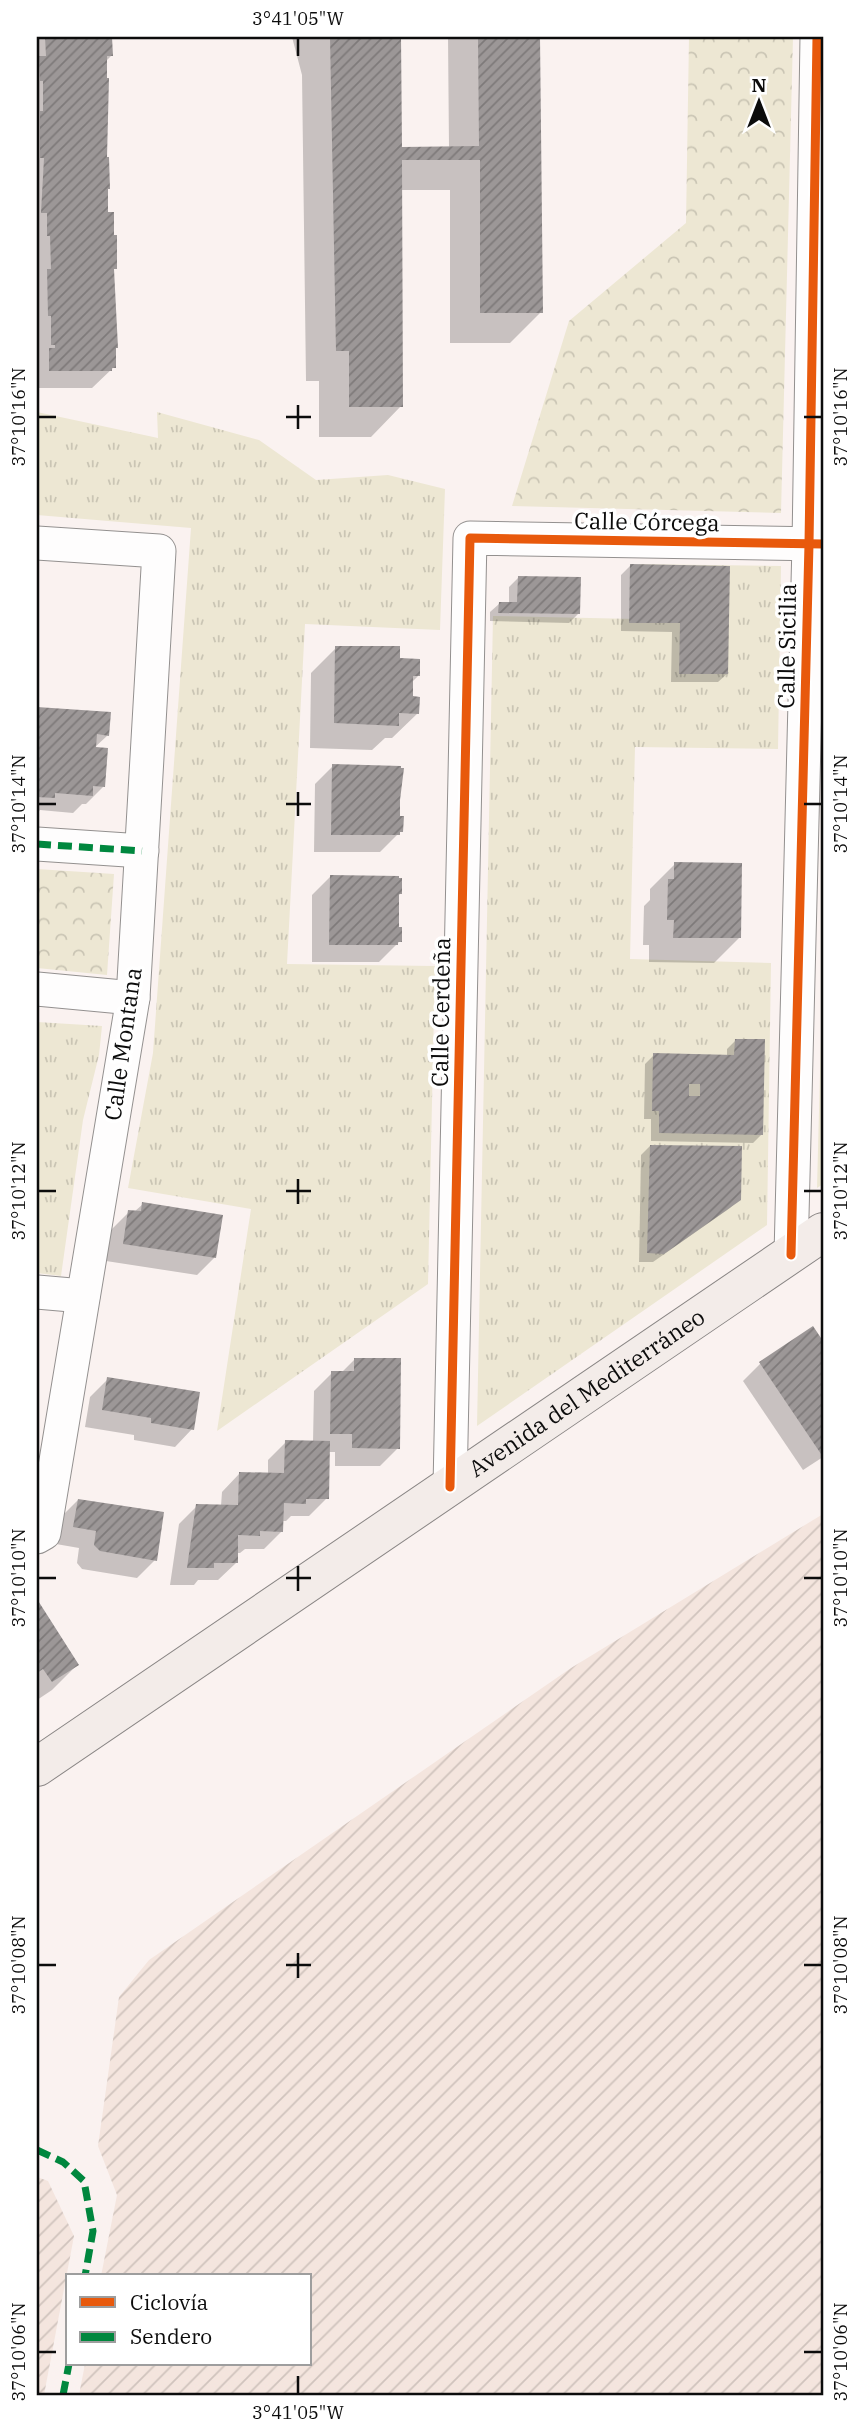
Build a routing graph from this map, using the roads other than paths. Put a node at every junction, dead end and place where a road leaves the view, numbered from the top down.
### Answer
1 (817, 37) edge
2 (470, 538) joint
3 (37, 543) edge
4 (816, 544) edge
5 (37, 844) edge
6 (142, 850) junction
7 (37, 989) edge
8 (133, 998) junction
9 (823, 1232) edge
10 (791, 1255) junction
11 (37, 1292) edge
12 (83, 1296) junction
13 (450, 1487) junction
14 (40, 1535) edge
15 (37, 1767) edge

1 - 4 street, Calle Sicilia
2 - 4 street, Calle Córcega
2 - 13 street, Calle Cerdeña
3 - 6 street, Calle Montana
4 - 10 street, Calle Sicilia
5 - 6 street
6 - 8 street, Calle Montana
7 - 8 street
8 - 12 street, Calle Montana
9 - 10 street, Avenida del Mediterráneo
10 - 13 street, Avenida del Mediterráneo
11 - 12 street
12 - 14 street, Calle Montana
13 - 15 street, Avenida del Mediterráneo

